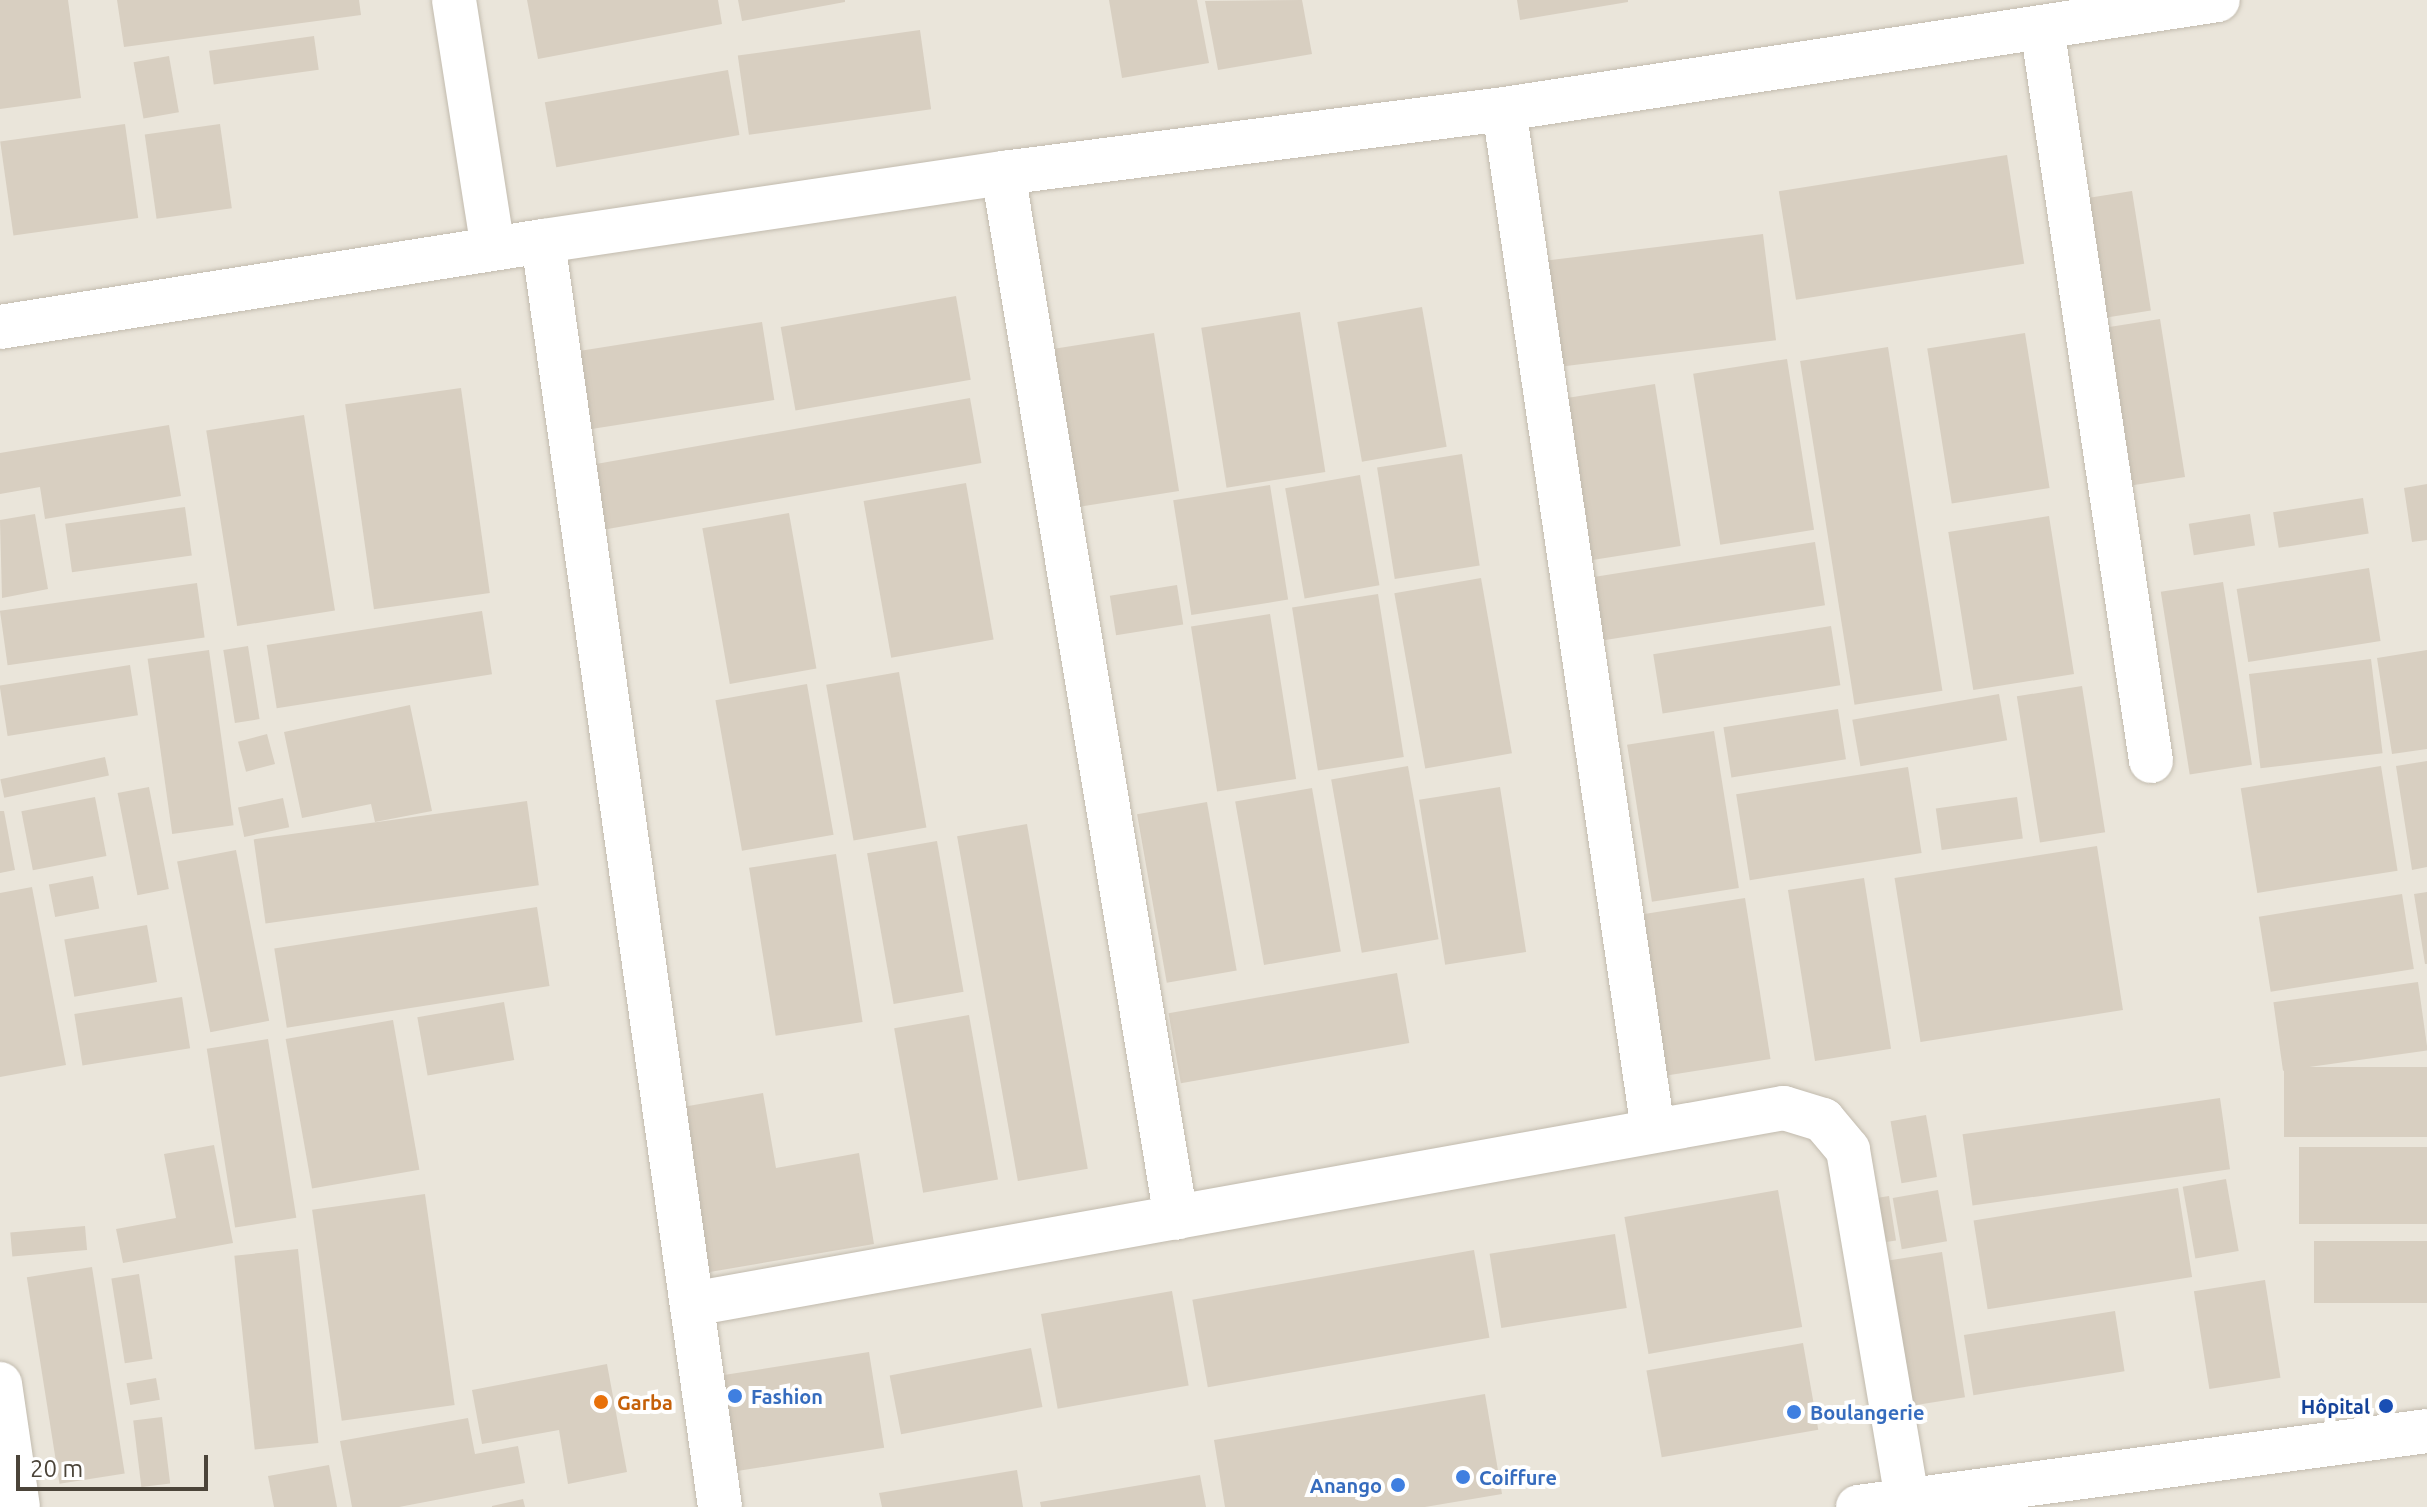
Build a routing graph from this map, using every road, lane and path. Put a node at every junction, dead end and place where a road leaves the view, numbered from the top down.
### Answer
1 (454, 0) edge
2 (2218, 0) edge
3 (2042, 27) junction
4 (1504, 109) junction
5 (1003, 173) junction
6 (543, 241) junction
7 (493, 248) junction
8 (0, 327) edge
9 (2151, 761) dead end
10 (1653, 1130) junction
11 (1176, 1218) junction
12 (692, 1304) junction
13 (0, 1384) edge
14 (2427, 1431) edge
15 (1907, 1500) junction
16 (18, 1507) edge
17 (720, 1507) edge
18 (1858, 1507) edge

1 - 7 street
2 - 3 street
3 - 4 street
3 - 9 street
4 - 5 street
4 - 10 street
5 - 6 street
5 - 11 street
6 - 7 street
6 - 12 street
7 - 8 street
10 - 11 street
10 - 15 street
11 - 12 street
12 - 17 street
13 - 16 street
14 - 15 street
15 - 18 street

